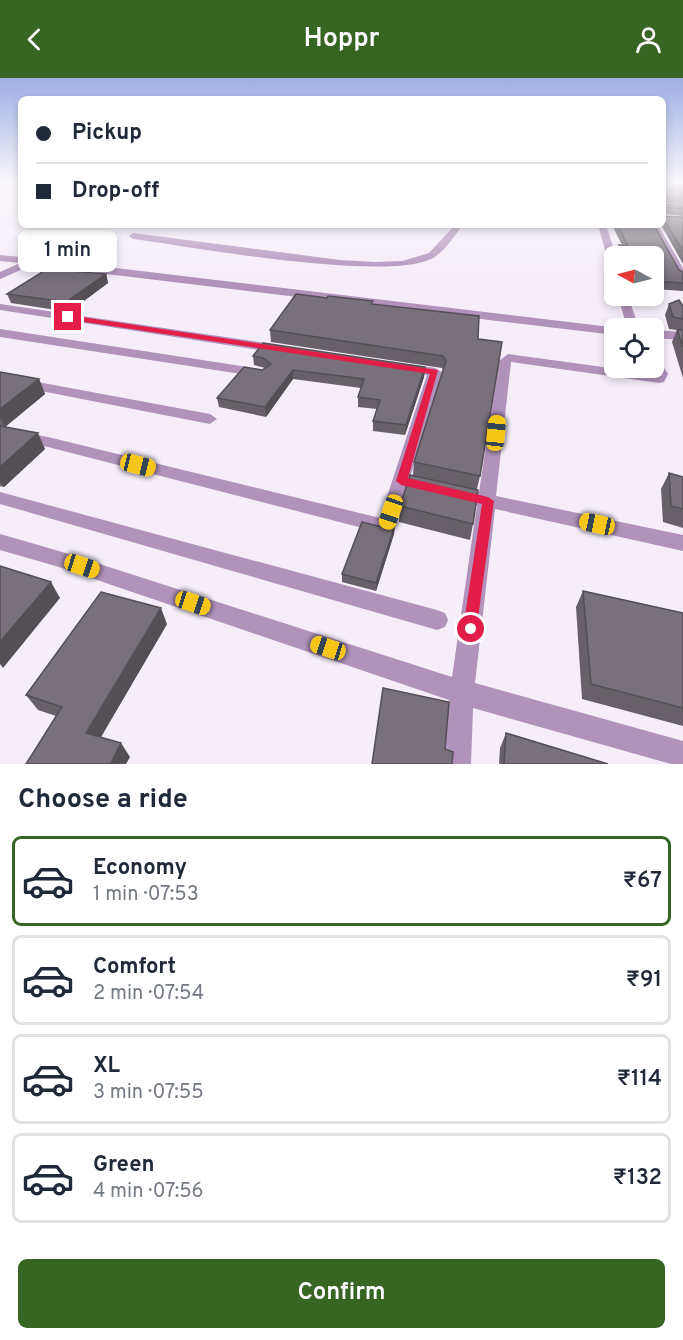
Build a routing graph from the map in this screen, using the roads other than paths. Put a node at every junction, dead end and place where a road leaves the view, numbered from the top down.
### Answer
1 (456, 228) edge
2 (603, 228) edge
3 (656, 228) edge
4 (133, 236) dead end
5 (608, 246) edge
6 (0, 258) edge
7 (32, 261) junction
8 (0, 276) edge
9 (683, 277) edge
10 (0, 307) edge
11 (604, 330) edge
12 (0, 333) edge
13 (664, 335) edge
14 (683, 336) edge
15 (296, 351) edge
16 (388, 365) edge
17 (604, 371) edge
18 (263, 373) edge
19 (0, 379) edge
20 (210, 419) dead end
21 (0, 433) edge
22 (401, 481) junction
23 (423, 486) edge
24 (445, 491) edge
25 (0, 498) edge
26 (488, 501) junction
27 (0, 542) edge
28 (683, 543) edge
29 (437, 620) dead end
30 (462, 692) junction
31 (683, 754) edge
32 (457, 764) edge

1 - 4 street
2 - 5 street
3 - 9 street
6 - 7 street
7 - 8 street
7 - 11 street
10 - 15 street
12 - 18 street
13 - 14 street
16 - 22 street
17 - 26 street
19 - 20 street
21 - 22 street
22 - 23 street
24 - 26 street
25 - 29 street
26 - 28 street
26 - 30 street
27 - 30 street
30 - 31 street
30 - 32 street

